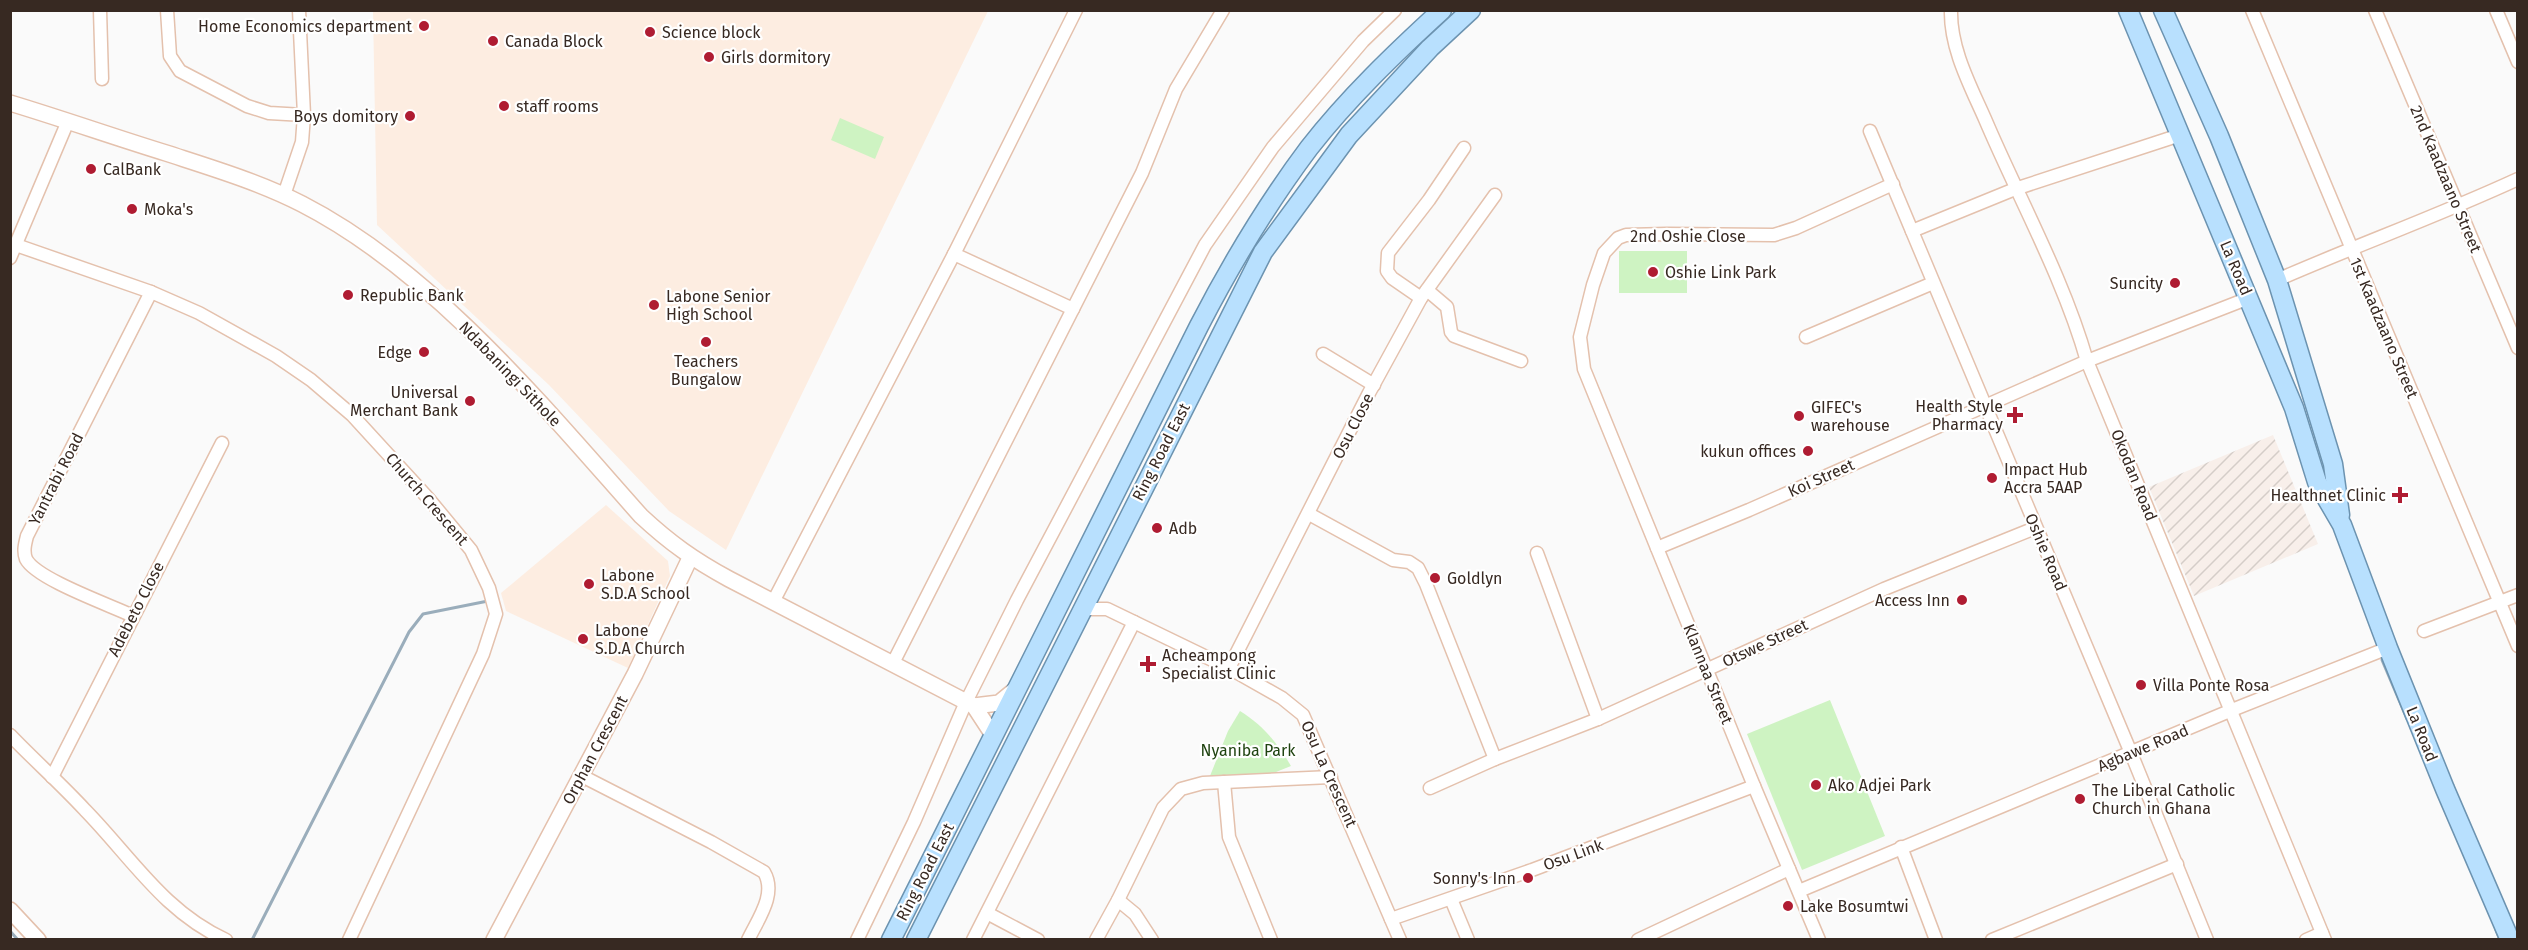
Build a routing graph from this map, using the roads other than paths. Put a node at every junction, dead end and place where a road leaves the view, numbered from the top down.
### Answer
1 (100, 10) edge
2 (167, 10) edge
3 (300, 10) edge
4 (1076, 10) edge
5 (1223, 10) edge
6 (1395, 10) edge
7 (1442, 10) edge
8 (1472, 10) edge
9 (1951, 10) edge
10 (2163, 10) edge
11 (2252, 10) edge
12 (2375, 10) edge
13 (2496, 10) edge
14 (2133, 12) edge
15 (2517, 62) edge
16 (1375, 75) junction
17 (102, 79) dead end
18 (1391, 89) junction
19 (10, 103) edge
20 (304, 115) junction
21 (68, 121) junction
22 (1870, 131) dead end
23 (2180, 135) junction
24 (1464, 148) dead end
25 (2517, 179) edge
26 (1893, 184) junction
27 (2015, 189) junction
28 (284, 195) junction
29 (1495, 195) dead end
30 (2458, 207) junction
31 (1912, 231) junction
32 (16, 245) junction
33 (2350, 247) junction
34 (954, 254) junction
35 (10, 258) edge
36 (2277, 280) junction
37 (1933, 283) junction
38 (151, 292) junction
39 (1424, 294) junction
40 (2249, 298) junction
41 (1073, 309) junction
42 (1806, 337) dead end
43 (2517, 348) edge
44 (2300, 350) junction
45 (1323, 354) dead end
46 (2275, 359) junction
47 (1521, 361) dead end
48 (2087, 361) junction
49 (1374, 385) junction
50 (1984, 405) junction
51 (1600, 407) joint
52 (222, 443) dead end
53 (1309, 514) junction
54 (2342, 525) junction
55 (2035, 528) junction
56 (1657, 548) junction
57 (1537, 553) dead end
58 (690, 558) junction
59 (1095, 586) junction
60 (2517, 595) edge
61 (2498, 602) junction
62 (773, 603) junction
63 (1083, 609) junction
64 (1107, 609) junction
65 (133, 616) junction
66 (1134, 622) junction
67 (2424, 631) dead end
68 (2517, 645) edge
69 (2388, 648) junction
70 (893, 663) junction
71 (1229, 668) junction
72 (1707, 670) junction
73 (1016, 689) junction
74 (970, 704) junction
75 (2232, 710) junction
76 (1598, 719) junction
77 (10, 735) edge
78 (993, 735) junction
79 (2131, 753) junction
80 (1495, 759) junction
81 (582, 776) junction
82 (52, 777) junction
83 (1331, 777) junction
84 (1224, 782) junction
85 (1754, 786) junction
86 (1430, 788) dead end
87 (1901, 847) junction
88 (2177, 864) junction
89 (1789, 869) junction
90 (1799, 891) junction
91 (1451, 899) junction
92 (1118, 900) junction
93 (10, 910) edge
94 (987, 913) junction
95 (1391, 919) junction
96 (2324, 936) edge
97 (38, 939) edge
98 (226, 939) edge
99 (349, 939) edge
100 (494, 939) edge
101 (748, 939) edge
102 (856, 939) edge
103 (891, 939) edge
104 (916, 939) edge
105 (973, 939) edge
106 (1038, 939) edge
107 (1096, 939) edge
108 (1152, 939) edge
109 (1271, 939) edge
110 (1400, 939) edge
111 (1468, 939) edge
112 (1638, 939) edge
113 (1819, 939) edge
114 (1936, 939) edge
115 (1992, 939) edge
116 (2206, 939) edge
117 (2306, 939) edge
118 (2510, 939) edge

1 - 17 street
2 - 20 street
3 - 20 street
4 - 34 street
5 - 41 street
6 - 74 street
7 - 16 main road, Ring Road East
8 - 18 main road, Ring Road East
9 - 27 street, Okodan Road
10 - 36 main road, La Road
11 - 33 street, 1st Kaadzaano Street
12 - 30 street, 2nd Kaadzaano Street
13 - 15 street
14 - 23 main road, La Road
16 - 18 main road
16 - 73 main road, Ring Road East
18 - 59 main road, Ring Road East
19 - 21 street, Ndabaningi Sithole
20 - 28 street
21 - 28 street, Ndabaningi Sithole
21 - 32 street
22 - 26 street, Oshie Road
23 - 27 street
23 - 40 main road, La Road
24 - 39 street
25 - 30 street
26 - 31 street, Oshie Road
26 - 51 street, 2nd Oshie Close
27 - 31 street
27 - 48 street, Okodan Road
28 - 58 street, Ndabaningi Sithole
29 - 39 street, Osu Close
30 - 33 street
30 - 43 street, 2nd Kaadzaano Street
31 - 37 street, Oshie Road
32 - 35 street
32 - 38 street, Church Crescent
33 - 36 street
33 - 61 street, 1st Kaadzaano Street
34 - 41 street
34 - 62 street
36 - 44 main road, La Road
37 - 42 street
37 - 50 street, Oshie Road
38 - 65 street, Yantrabi Road
38 - 99 street, Church Crescent
39 - 47 street
39 - 49 street, Osu Close
40 - 46 main road, La Road
40 - 48 street, Koi Street
41 - 70 street
44 - 46 main road
44 - 54 main road, La Road
45 - 49 street
46 - 54 main road, La Road
48 - 50 street, Koi Street
48 - 75 street, Okodan Road
49 - 53 street, Osu Close
50 - 55 street, Oshie Road
50 - 56 street, Koi Street
51 - 56 street, Klannaa Street
52 - 65 street, Adebeto Close
53 - 71 street, Osu Close
53 - 80 street
54 - 69 main road, La Road
55 - 72 street, Otswe Street
55 - 79 street, Oshie Road
56 - 72 street, Klannaa Street
57 - 76 street
58 - 62 street, Ndabaningi Sithole
58 - 81 street, Orphan Crescent
59 - 63 main road, Ring Road East
59 - 64 street
60 - 61 street
61 - 67 street
61 - 68 street, 1st Kaadzaano Street
62 - 70 street, Ndabaningi Sithole
63 - 64 street, Osu La Crescent
63 - 104 main road, Ring Road East
64 - 66 street, Osu La Crescent
65 - 82 street, Adebeto Close
66 - 71 street, Osu La Crescent
66 - 94 street
69 - 75 street, Agbawe Road
69 - 118 main road, La Road
70 - 74 street, Ndabaningi Sithole
71 - 83 street, Osu La Crescent
72 - 76 street, Otswe Street
72 - 85 street, Klannaa Street
73 - 74 street
73 - 78 main road, Ring Road East
74 - 78 street, Ndabaningi Sithole
74 - 102 street
75 - 79 street, Agbawe Road
75 - 96 street, Okodan Road
76 - 80 street, Otswe Street
77 - 82 street
78 - 103 main road, Ring Road East
79 - 87 street, Agbawe Road
79 - 88 street, Oshie Road
80 - 86 street, Otswe Street
81 - 100 street, Orphan Crescent
81 - 101 street
82 - 98 street
83 - 84 street
83 - 95 street, Osu La Crescent
84 - 92 street
84 - 109 street
85 - 89 street, Klannaa Street
85 - 91 street, Osu Link
87 - 90 street, Agbawe Road
87 - 114 street
88 - 115 street
88 - 116 street, Oshie Road
89 - 90 street, Klannaa Street
89 - 112 street
90 - 113 street, Klannaa Street
91 - 95 street, Osu Link
91 - 111 street
92 - 107 street
92 - 108 street
93 - 97 street
94 - 105 street
94 - 106 street
95 - 110 street, Osu La Crescent
96 - 117 street

